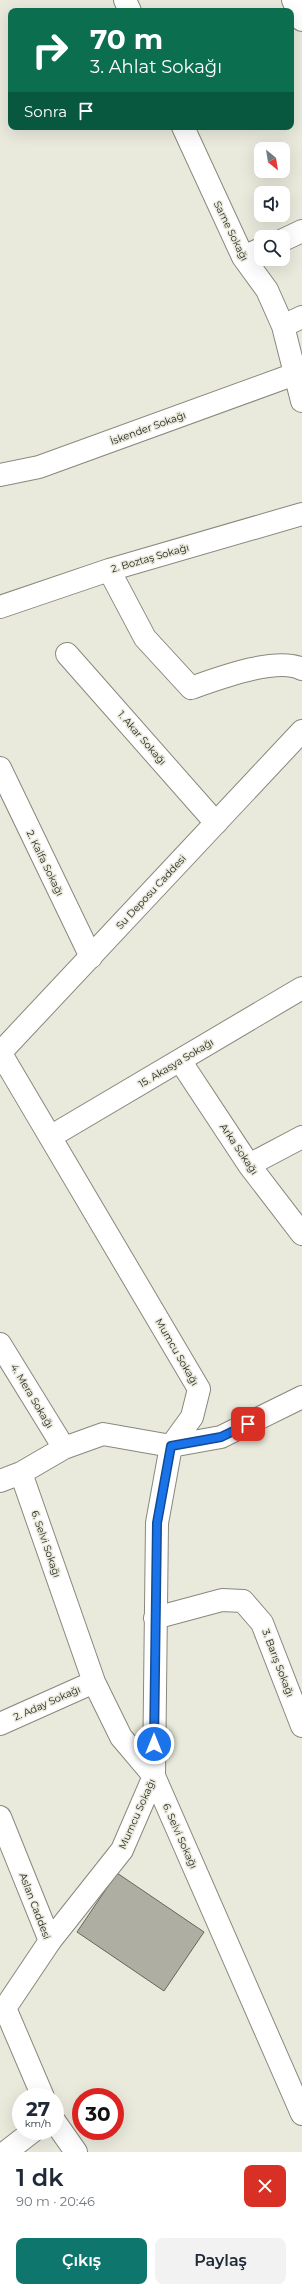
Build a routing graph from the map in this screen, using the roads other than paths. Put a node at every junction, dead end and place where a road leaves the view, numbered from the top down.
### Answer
1 (294, 0) edge
2 (302, 20) edge
3 (185, 130) edge
4 (302, 231) edge
5 (290, 237) edge
6 (252, 253) edge
7 (292, 322) edge
8 (294, 374) junction
9 (302, 401) edge
10 (0, 475) edge
11 (302, 514) edge
12 (109, 570) junction
13 (0, 607) edge
14 (67, 654) dead end
15 (302, 669) edge
16 (302, 731) edge
17 (0, 768) edge
18 (216, 823) junction
19 (91, 957) junction
20 (302, 988) edge
21 (0, 1053) edge
22 (181, 1062) junction
23 (50, 1137) junction
24 (302, 1137) edge
25 (249, 1165) junction
26 (302, 1234) edge
27 (0, 1344) edge
28 (302, 1397) edge
29 (171, 1446) junction
30 (64, 1448) junction
31 (21, 1473) junction
32 (0, 1481) edge
33 (155, 1618) junction
34 (94, 1682) junction
35 (0, 1724) edge
36 (302, 1726) edge
37 (154, 1776) junction
38 (0, 1817) edge
39 (50, 1941) junction
40 (2, 2009) edge
41 (39, 2088) edge
42 (302, 2114) edge
43 (64, 2135) edge
44 (21, 2140) edge
45 (6, 2152) edge
46 (76, 2152) edge

1 - 2 street
3 - 6 street, Same Sokağı
4 - 5 street
6 - 7 street, Same Sokağı
7 - 8 street, Same Sokağı
8 - 9 street, Same Sokağı
8 - 10 street, İskender Sokağı
11 - 12 street, 2. Boztaş Sokağı
12 - 13 street, 2. Boztaş Sokağı
12 - 15 street
14 - 18 street, 1. Akar Sokağı
16 - 18 street, Su Deposu Caddesi
17 - 19 street, 2. Kalfa Sokağı
18 - 19 street, Su Deposu Caddesi
19 - 21 street, Su Deposu Caddesi
20 - 22 street, 15. Akasya Sokağı
21 - 23 street, Mumcu Sokağı
22 - 23 street, 15. Akasya Sokağı
22 - 25 street, Arka Sokağı
23 - 29 street, Mumcu Sokağı
24 - 25 street
25 - 26 street, Arka Sokağı
27 - 30 street, 4. Mera Sokağı
28 - 29 street
29 - 30 street
29 - 33 street, Mumcu Sokağı
30 - 31 street
31 - 32 street
31 - 34 street, 6. Selvi Sokağı
33 - 36 street, 3. Barış Sokağı
33 - 37 street, Mumcu Sokağı
34 - 35 street, 2. Aday Sokağı
34 - 37 street, 6. Selvi Sokağı
37 - 39 street, Mumcu Sokağı
37 - 42 street, 6. Selvi Sokağı
38 - 39 street, Aslan Caddesi
39 - 40 street, Aslan Caddesi
40 - 41 street, Aslan Caddesi
43 - 46 street
44 - 45 street

